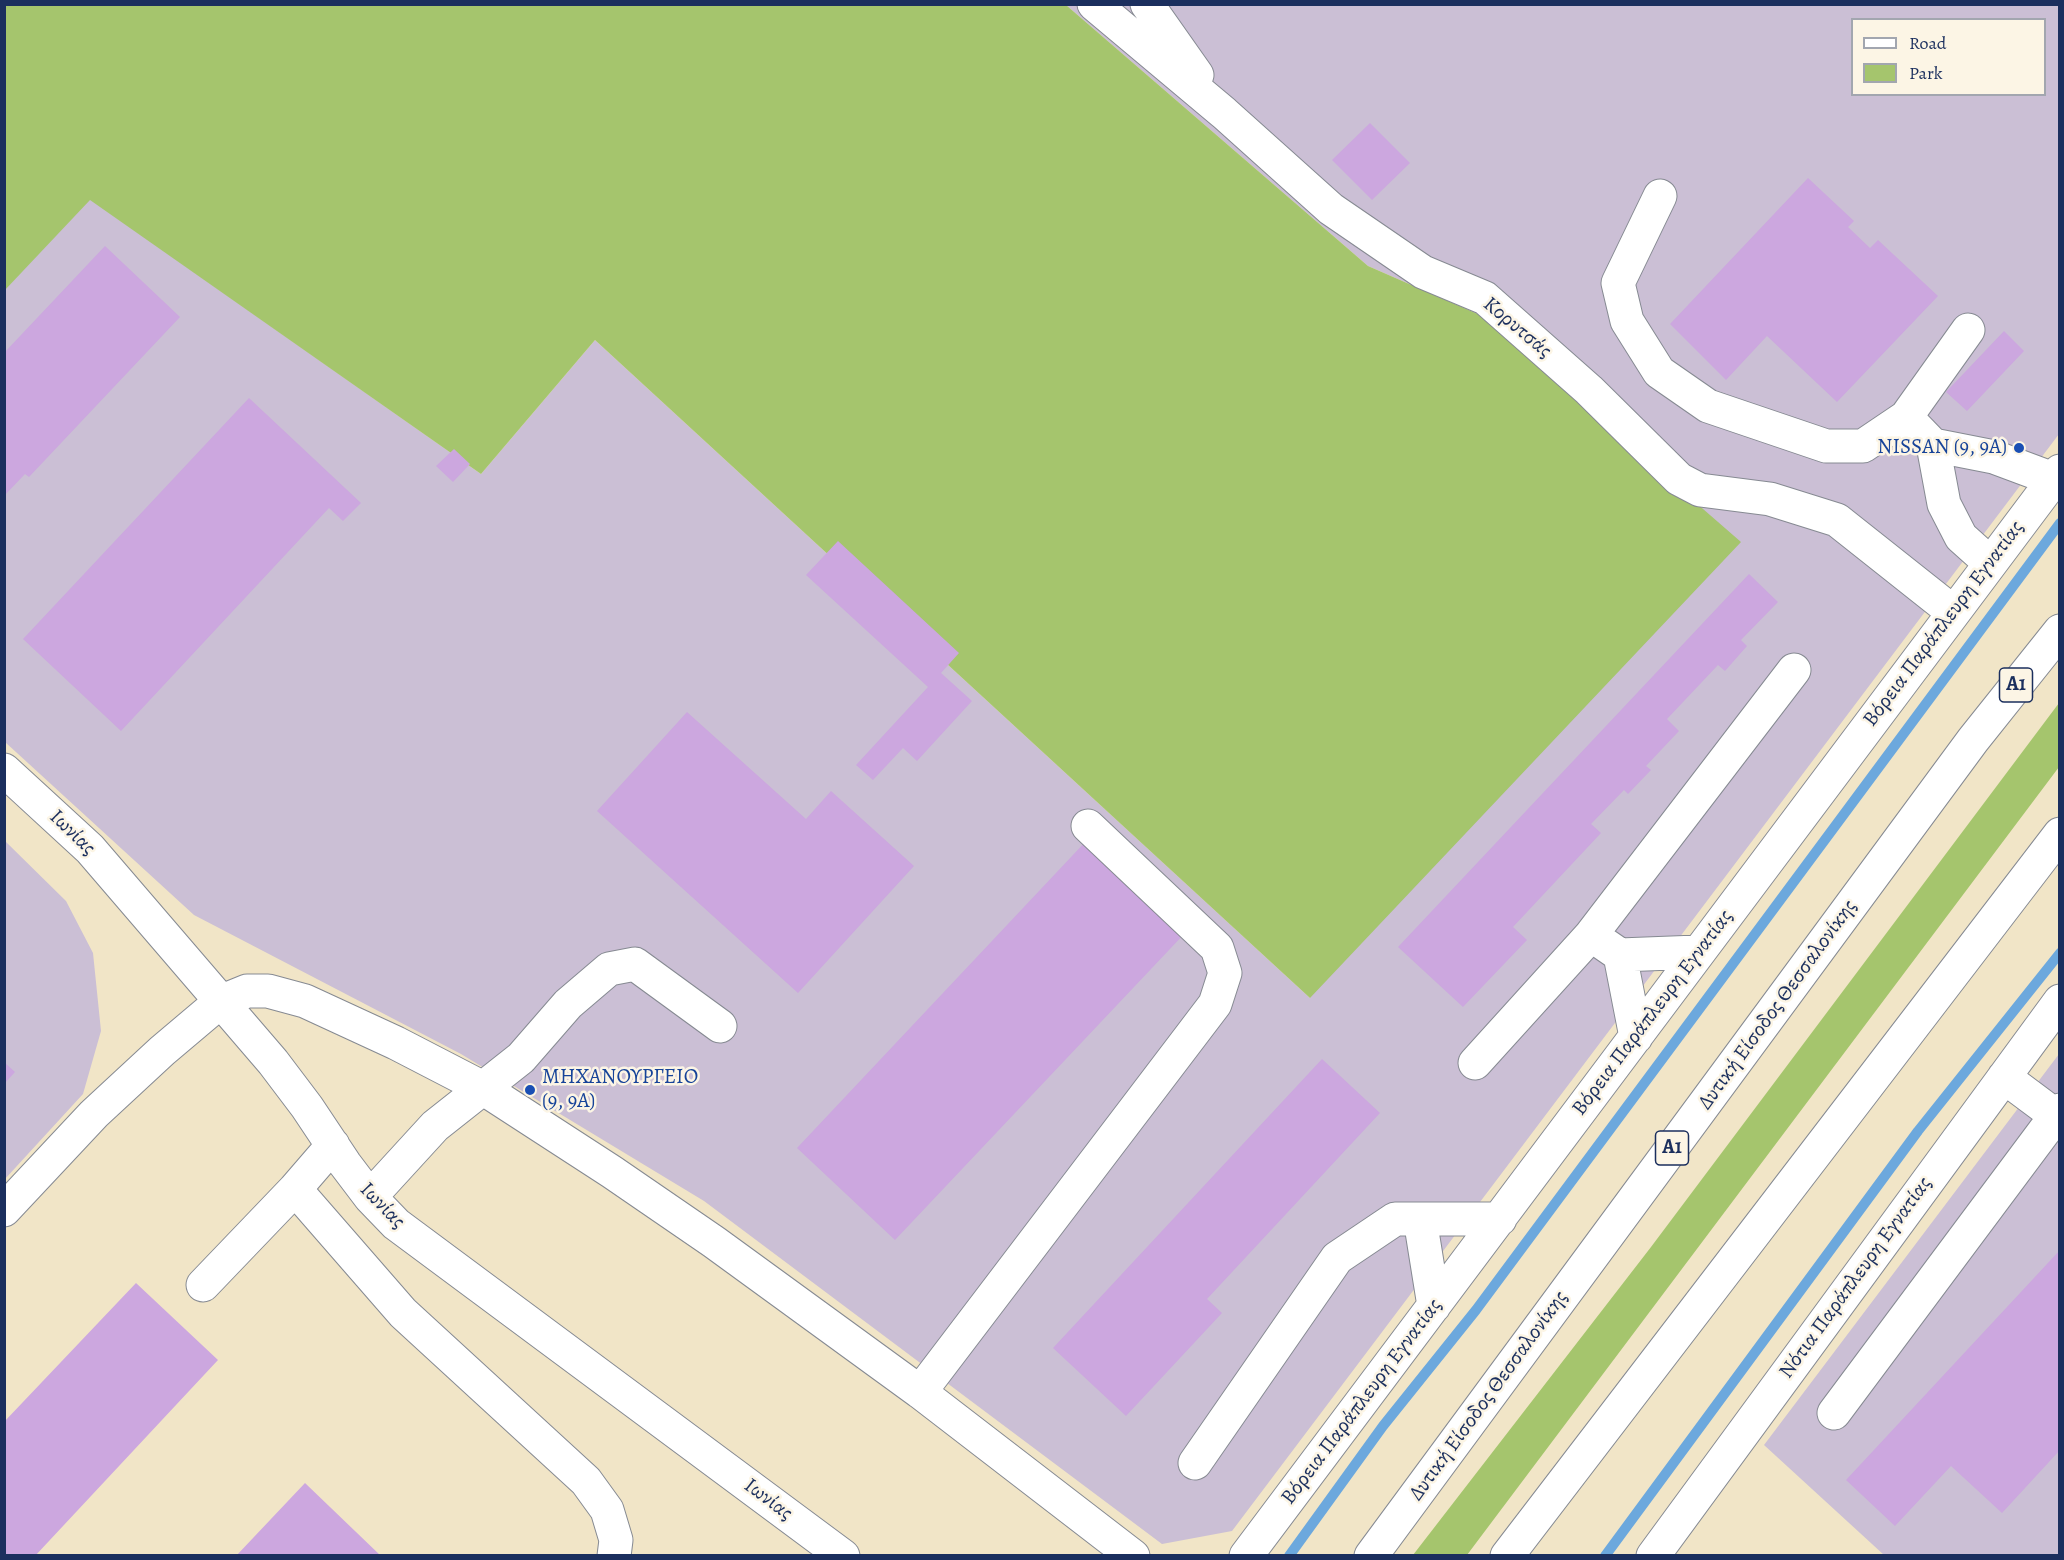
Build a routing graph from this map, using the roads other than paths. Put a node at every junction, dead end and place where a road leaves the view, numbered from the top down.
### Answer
1 (1094, 4) edge
2 (1147, 4) edge
3 (1224, 113) junction
4 (1660, 196) dead end
5 (1968, 330) dead end
6 (1906, 417) junction
7 (1933, 445) junction
8 (2056, 475) edge
9 (1990, 563) junction
10 (1953, 612) junction
11 (2060, 631) edge
12 (1794, 670) dead end
13 (4, 770) edge
14 (1088, 826) dead end
15 (2060, 834) edge
16 (1591, 935) junction
17 (1698, 952) junction
18 (1620, 955) junction
19 (2060, 1000) edge
20 (220, 1002) junction
21 (720, 1026) dead end
22 (1636, 1037) junction
23 (1474, 1063) dead end
24 (2004, 1077) junction
25 (481, 1088) junction
26 (2057, 1113) edge
27 (333, 1145) junction
28 (295, 1189) junction
29 (370, 1197) junction
30 (4, 1210) edge
31 (1420, 1219) junction
32 (1500, 1219) junction
33 (203, 1285) dead end
34 (1434, 1306) junction
35 (920, 1392) junction
36 (1834, 1413) dead end
37 (1196, 1463) dead end
38 (614, 1556) edge
39 (843, 1556) edge
40 (1133, 1556) edge
41 (1246, 1556) edge
42 (1371, 1556) edge
43 (1507, 1556) edge
44 (1653, 1556) edge

1 - 3 main road, Κορυτσάς
2 - 3 main road
3 - 10 main road, Κορυτσάς
4 - 6 main road
5 - 6 main road
6 - 7 main road
7 - 8 main road
7 - 9 main road
8 - 9 main road, Βόρεια Παράπλευρη Εγνατίας
9 - 10 main road, Βόρεια Παράπλευρη Εγνατίας
10 - 17 main road, Βόρεια Παράπλευρη Εγνατίας
11 - 42 main road, Δυτική Είσοδος Θεσσαλονίκης / Α1
12 - 16 main road
13 - 20 main road, Ιωνίας
14 - 35 main road
15 - 43 main road
16 - 18 main road
16 - 23 main road
17 - 18 main road
17 - 22 main road, Βόρεια Παράπλευρη Εγνατίας
18 - 22 main road
19 - 24 main road, Νότια Παράπλευρη Εγνατίας
20 - 25 main road
20 - 27 main road, Ιωνίας
20 - 30 main road
21 - 25 main road
22 - 32 main road, Βόρεια Παράπλευρη Εγνατίας
24 - 26 main road
24 - 44 main road, Νότια Παράπλευρη Εγνατίας
25 - 29 main road
25 - 35 main road
26 - 36 main road
27 - 28 main road
27 - 29 main road, Ιωνίας
28 - 33 main road
28 - 38 main road
29 - 39 main road, Ιωνίας
31 - 32 main road
31 - 34 main road
31 - 37 main road
32 - 34 main road, Βόρεια Παράπλευρη Εγνατίας
34 - 41 main road, Βόρεια Παράπλευρη Εγνατίας
35 - 40 main road

